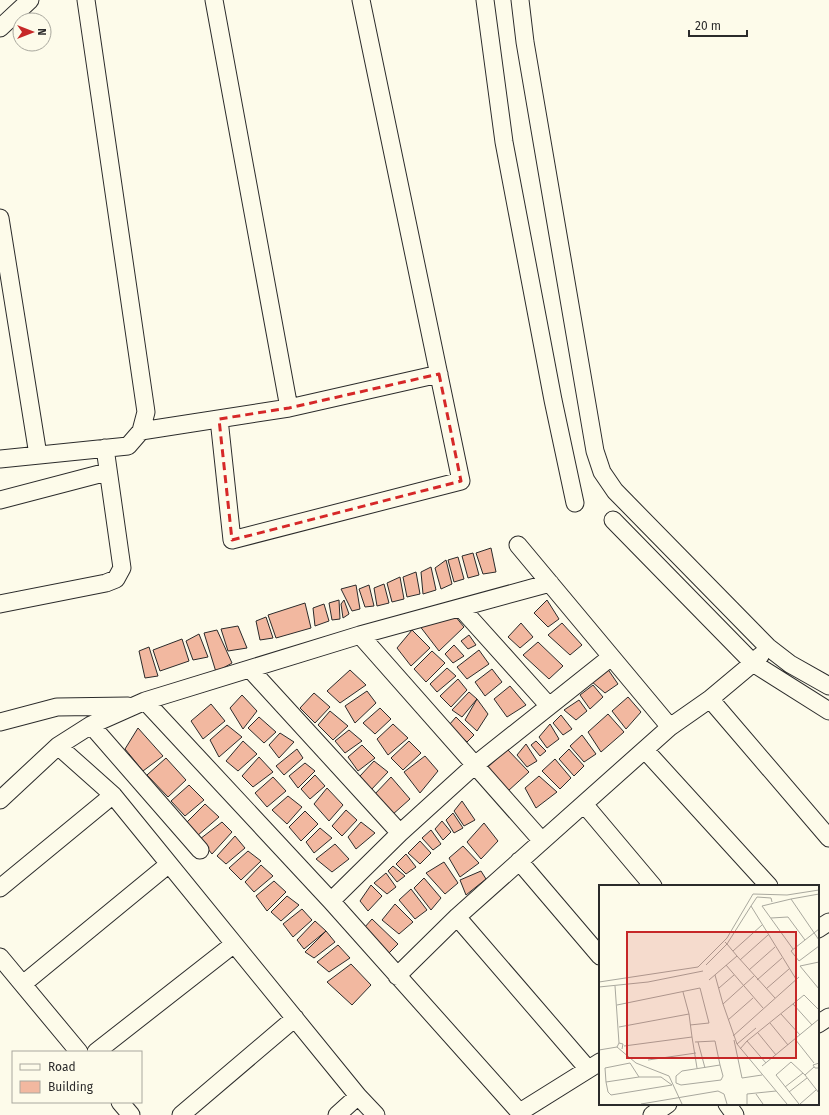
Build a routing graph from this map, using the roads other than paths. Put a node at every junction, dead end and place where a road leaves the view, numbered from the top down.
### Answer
1 (30, 0) edge
2 (86, 0) edge
3 (214, 0) edge
4 (361, 0) edge
5 (485, 0) edge
6 (520, 0) edge
7 (0, 28) edge
8 (0, 218) edge
9 (439, 374) junction
10 (289, 408) junction
11 (219, 419) junction
12 (141, 431) junction
13 (105, 448) junction
14 (38, 455) junction
15 (0, 459) edge
16 (107, 472) junction
17 (0, 500) edge
18 (575, 503) dead end
19 (614, 520) dead end
20 (518, 545) dead end
21 (550, 583) junction
22 (0, 604) edge
23 (461, 608) junction
24 (360, 635) junction
25 (768, 647) junction
26 (611, 657) junction
27 (753, 663) junction
28 (250, 669) junction
29 (829, 686) edge
30 (710, 699) junction
31 (139, 703) junction
32 (549, 706) junction
33 (829, 711) edge
34 (0, 722) edge
35 (91, 725) junction
36 (670, 727) junction
37 (58, 746) junction
38 (645, 750) junction
39 (475, 765) junction
40 (113, 795) junction
41 (0, 800) edge
42 (584, 804) junction
43 (400, 833) junction
44 (829, 838) edge
45 (542, 840) junction
46 (200, 850) dead end
47 (519, 862) junction
48 (169, 864) junction
49 (652, 885) edge
50 (768, 885) edge
51 (0, 888) edge
52 (332, 901) junction
53 (457, 917) junction
54 (829, 922) edge
55 (819, 927) edge
56 (234, 944) junction
57 (599, 955) edge
58 (0, 957) edge
59 (397, 976) junction
60 (23, 984) junction
61 (829, 1017) edge
62 (295, 1018) junction
63 (819, 1023) edge
64 (78, 1051) edge
65 (97, 1051) edge
66 (594, 1065) edge
67 (358, 1096) junction
68 (667, 1105) edge
69 (728, 1105) edge
70 (521, 1114) edge
71 (181, 1115) edge
72 (337, 1115) edge
73 (376, 1115) edge
74 (652, 1115) edge
75 (734, 1115) edge

1 - 7 street
2 - 12 street
3 - 10 street
4 - 9 street
5 - 18 street
6 - 25 street
8 - 14 street
9 - 10 street
9 - 11 street
10 - 11 street
11 - 12 street
12 - 13 street
13 - 14 street
13 - 16 street
14 - 15 street
16 - 17 street
16 - 22 street
19 - 27 street
20 - 21 street
21 - 23 street
21 - 26 street
23 - 24 street
23 - 32 street
24 - 28 street
24 - 39 street
25 - 27 street
25 - 29 street
26 - 32 street
26 - 36 street
27 - 30 street
27 - 33 street
28 - 31 street
28 - 43 street
30 - 36 street
30 - 44 street
31 - 34 street
31 - 35 street
31 - 52 street
32 - 39 street
35 - 37 street
35 - 46 street
36 - 38 street
37 - 40 street
37 - 41 street
38 - 42 street
38 - 50 street
39 - 43 street
39 - 45 street
40 - 48 street
40 - 51 street
42 - 45 street
42 - 49 street
43 - 52 street
45 - 47 street
47 - 53 street
47 - 57 street
48 - 56 street
48 - 60 street
52 - 59 street
53 - 59 street
53 - 66 street
54 - 55 street
56 - 62 street
56 - 65 street
58 - 60 street
59 - 70 street
60 - 64 street
61 - 63 street
62 - 67 street
62 - 71 street
66 - 70 street
67 - 72 street
67 - 73 street
68 - 74 street
69 - 75 street

